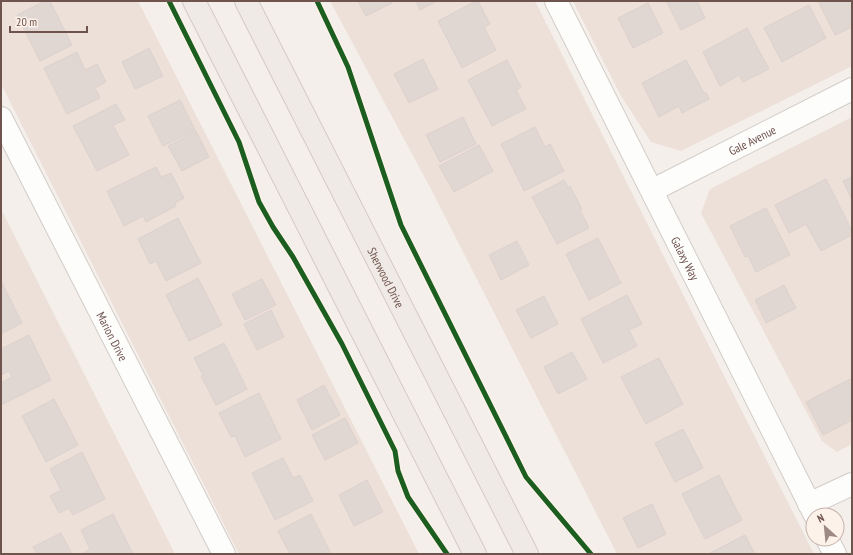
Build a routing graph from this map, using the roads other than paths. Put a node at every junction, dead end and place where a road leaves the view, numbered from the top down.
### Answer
1 (194, 1) edge
2 (246, 1) edge
3 (556, 1) edge
4 (852, 89) edge
5 (1, 118) edge
6 (653, 190) junction
7 (852, 484) edge
8 (811, 507) edge
9 (817, 507) edge
10 (224, 554) edge
11 (475, 554) edge
12 (527, 554) edge

1 - 11 main road
2 - 12 main road, Sherwood Drive
3 - 6 street, Galaxy Way
4 - 6 street, Gale Avenue
5 - 10 street, Marion Drive
6 - 8 street, Galaxy Way
7 - 9 street

